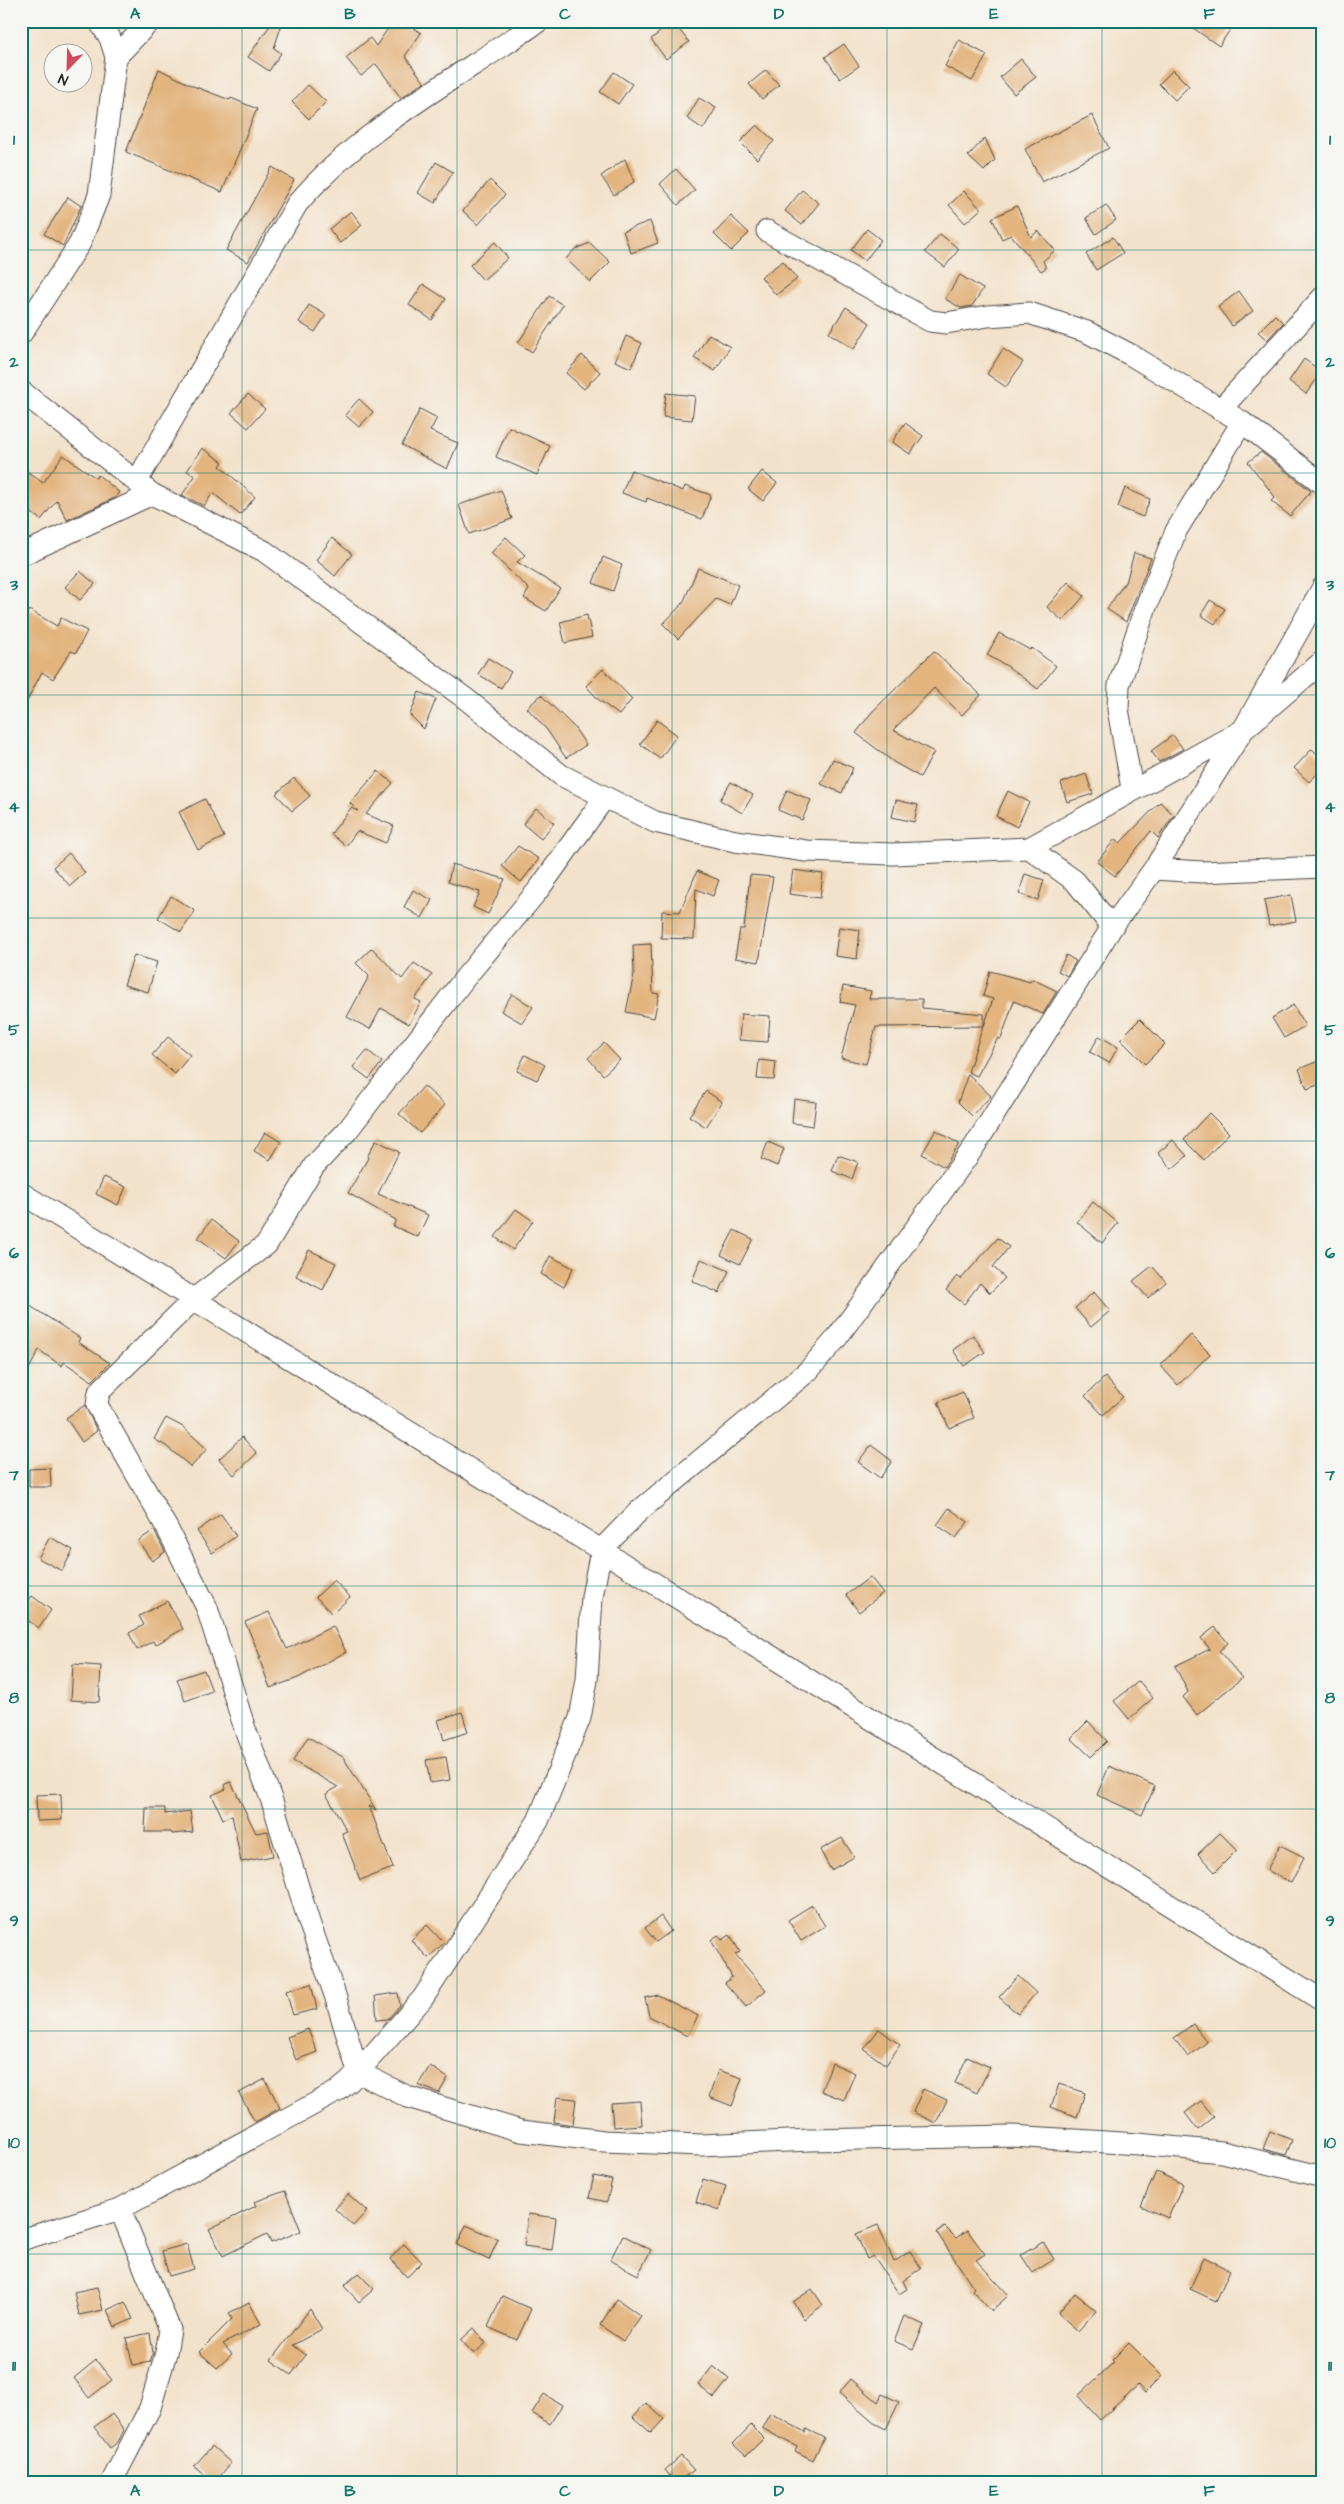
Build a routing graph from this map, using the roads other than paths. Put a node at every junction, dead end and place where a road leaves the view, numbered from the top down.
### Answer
1 (99, 21) edge
2 (150, 21) edge
3 (538, 21) edge
4 (116, 57) junction
5 (767, 231) dead end
6 (1323, 297) edge
7 (21, 334) edge
8 (21, 391) edge
9 (1220, 410) junction
10 (1242, 422) junction
11 (1323, 484) edge
12 (144, 487) junction
13 (21, 554) edge
14 (1323, 587) edge
15 (1323, 661) edge
16 (1243, 730) junction
17 (1132, 789) junction
18 (605, 797) junction
19 (1029, 848) junction
20 (1323, 867) edge
21 (1154, 869) junction
22 (1112, 927) junction
23 (21, 1192) edge
24 (194, 1298) junction
25 (601, 1550) junction
26 (1323, 2001) edge
27 (358, 2072) junction
28 (1323, 2177) edge
29 (120, 2209) junction
30 (21, 2240) edge
31 (111, 2483) edge

1 - 4 street
2 - 4 street
3 - 12 street
4 - 7 street
5 - 9 street
6 - 9 street
8 - 12 street
9 - 10 street
10 - 11 street
10 - 17 street
12 - 13 street
12 - 18 street
14 - 16 street
15 - 16 street
16 - 17 street
16 - 21 street
17 - 19 street
18 - 19 street
18 - 24 street
19 - 22 street
20 - 21 street
21 - 22 street
22 - 25 street
23 - 24 street
24 - 25 street
24 - 27 street
25 - 26 street
25 - 27 street
27 - 28 street
27 - 29 street
29 - 30 street
29 - 31 street

